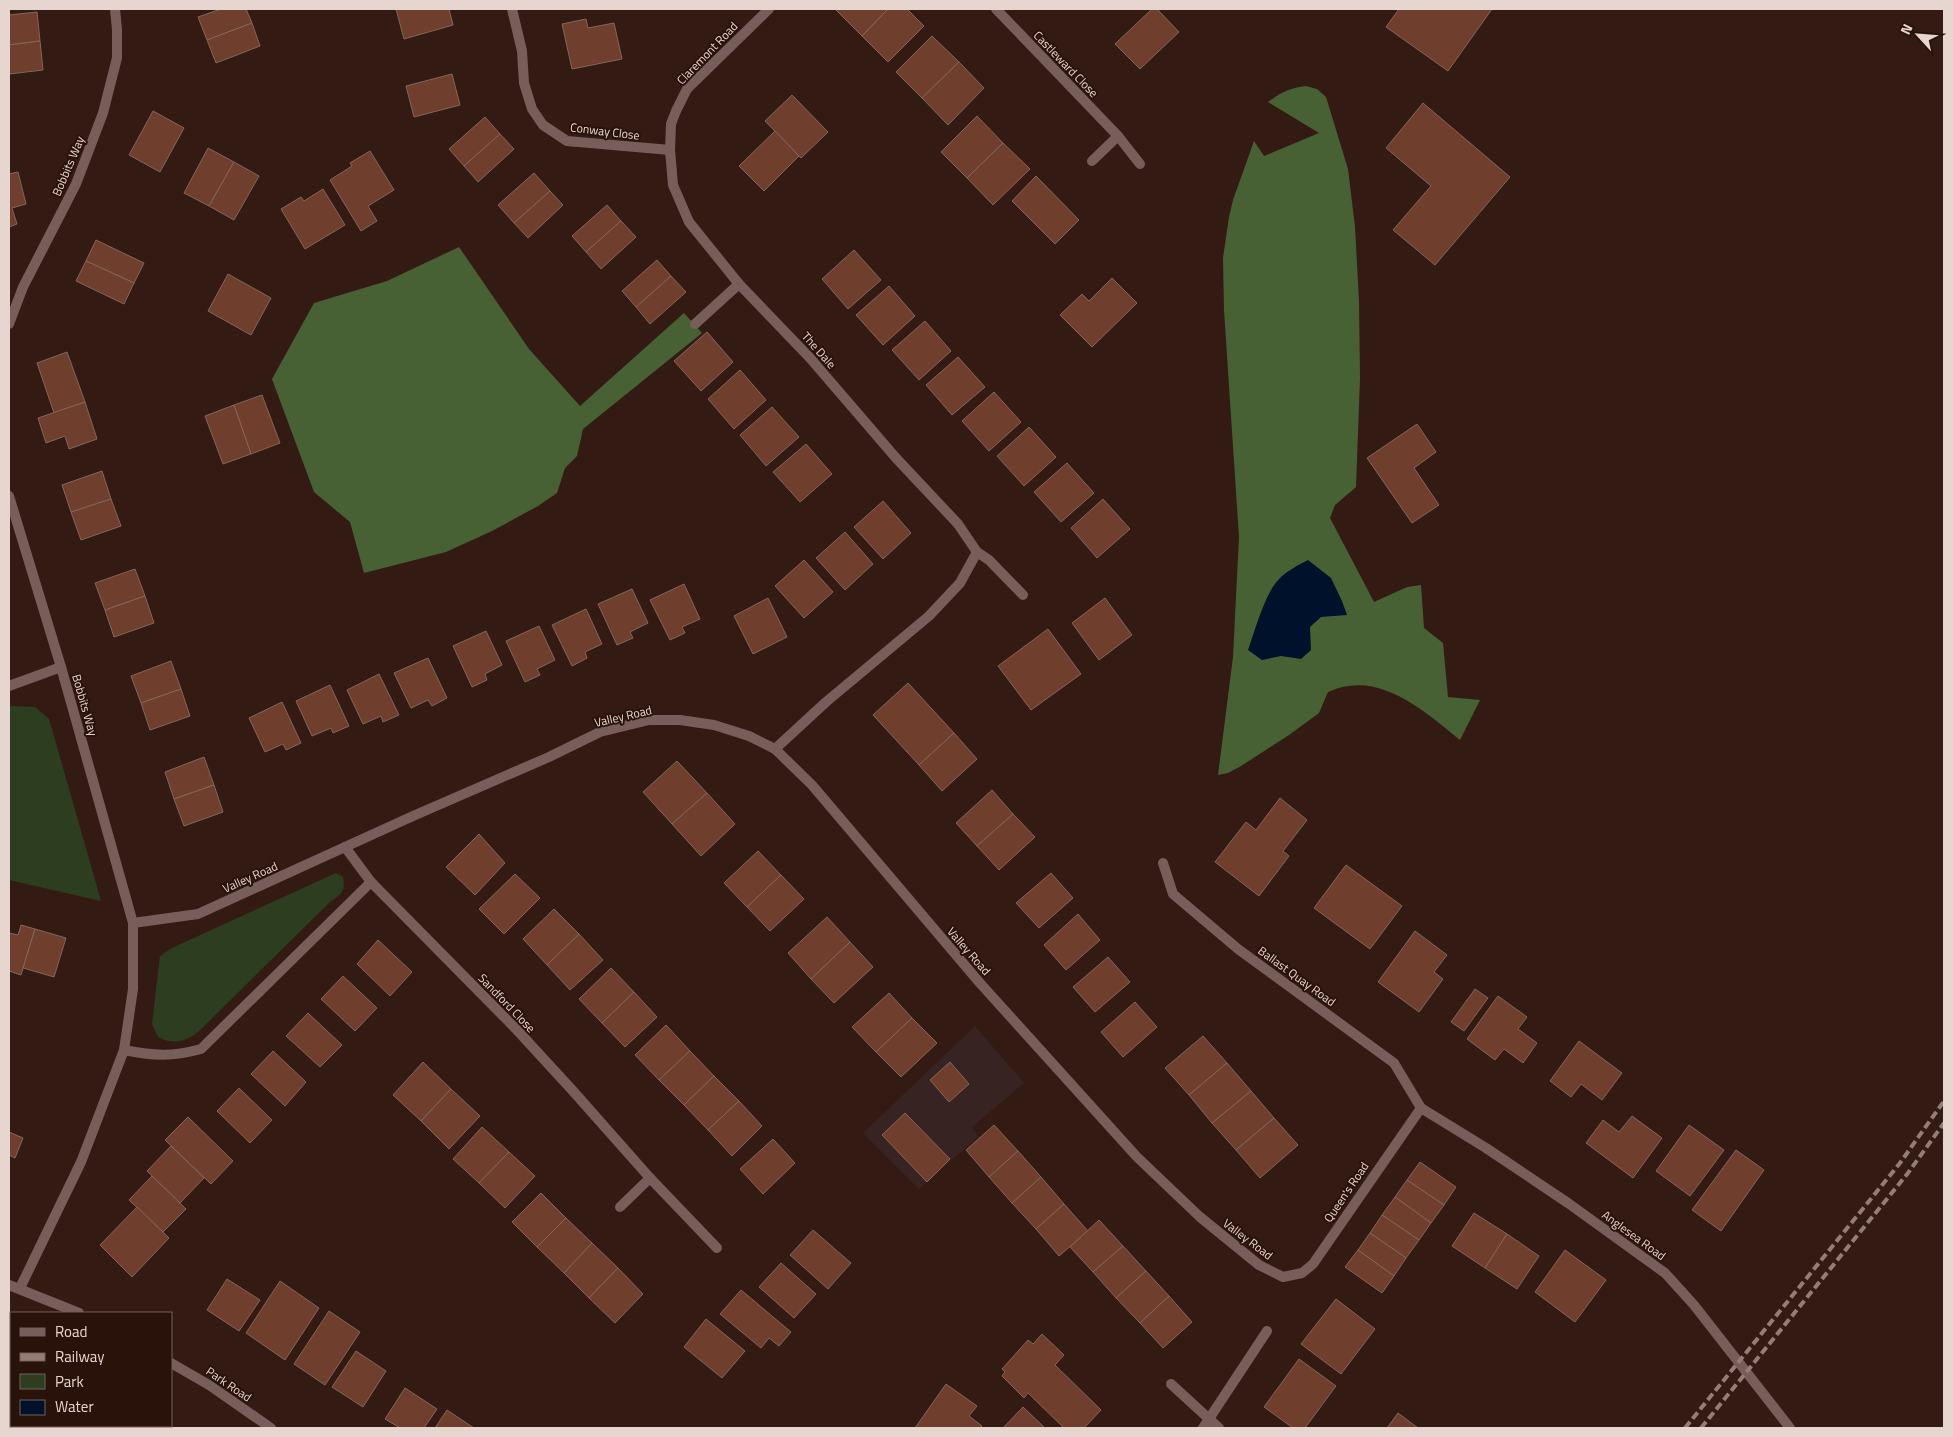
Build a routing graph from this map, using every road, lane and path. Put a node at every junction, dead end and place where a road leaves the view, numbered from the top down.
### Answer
1 (115, 9) edge
2 (512, 9) edge
3 (769, 9) edge
4 (996, 9) edge
5 (1118, 136) junction
6 (670, 150) junction
7 (1092, 161) dead end
8 (1140, 164) dead end
9 (739, 284) junction
10 (9, 324) edge
11 (695, 324) dead end
12 (9, 496) edge
13 (977, 552) junction
14 (1023, 596) dead end
15 (61, 668) junction
16 (9, 686) edge
17 (775, 749) junction
18 (345, 847) junction
19 (1163, 863) dead end
20 (372, 882) junction
21 (133, 923) junction
22 (124, 1050) junction
23 (1421, 1108) junction
24 (650, 1178) junction
25 (620, 1207) dead end
26 (717, 1248) dead end
27 (1283, 1277) joint
28 (9, 1285) edge
29 (20, 1288) junction
30 (77, 1312) edge
31 (1267, 1331) dead end
32 (172, 1364) edge
33 (1171, 1384) dead end
34 (1206, 1424) edge
35 (271, 1428) edge
36 (1219, 1428) edge
37 (1790, 1428) edge

1 - 10 street, Bobbits Way
2 - 6 street, Conway Close
3 - 6 street, Claremont Road
4 - 5 street, Castleward Close
5 - 7 street
5 - 8 street, Castleward Close
6 - 9 street, The Dale
9 - 11 street
9 - 13 street, The Dale
12 - 15 street, Bobbits Way
13 - 14 street, The Dale
13 - 17 street
15 - 16 street
15 - 21 street, Bobbits Way
17 - 18 street, Valley Road
17 - 27 street, Valley Road
18 - 20 street, Sandford Close
18 - 21 street, Valley Road
19 - 23 street, Ballast Quay Road
20 - 22 street
20 - 24 street, Sandford Close
21 - 22 street
22 - 29 street
23 - 27 street, Queen's Road
23 - 37 street, Anglesea Road
24 - 25 street
24 - 26 street, Sandford Close
28 - 29 street
29 - 30 street
31 - 34 street
32 - 35 street, Park Road
33 - 34 street
34 - 36 street

